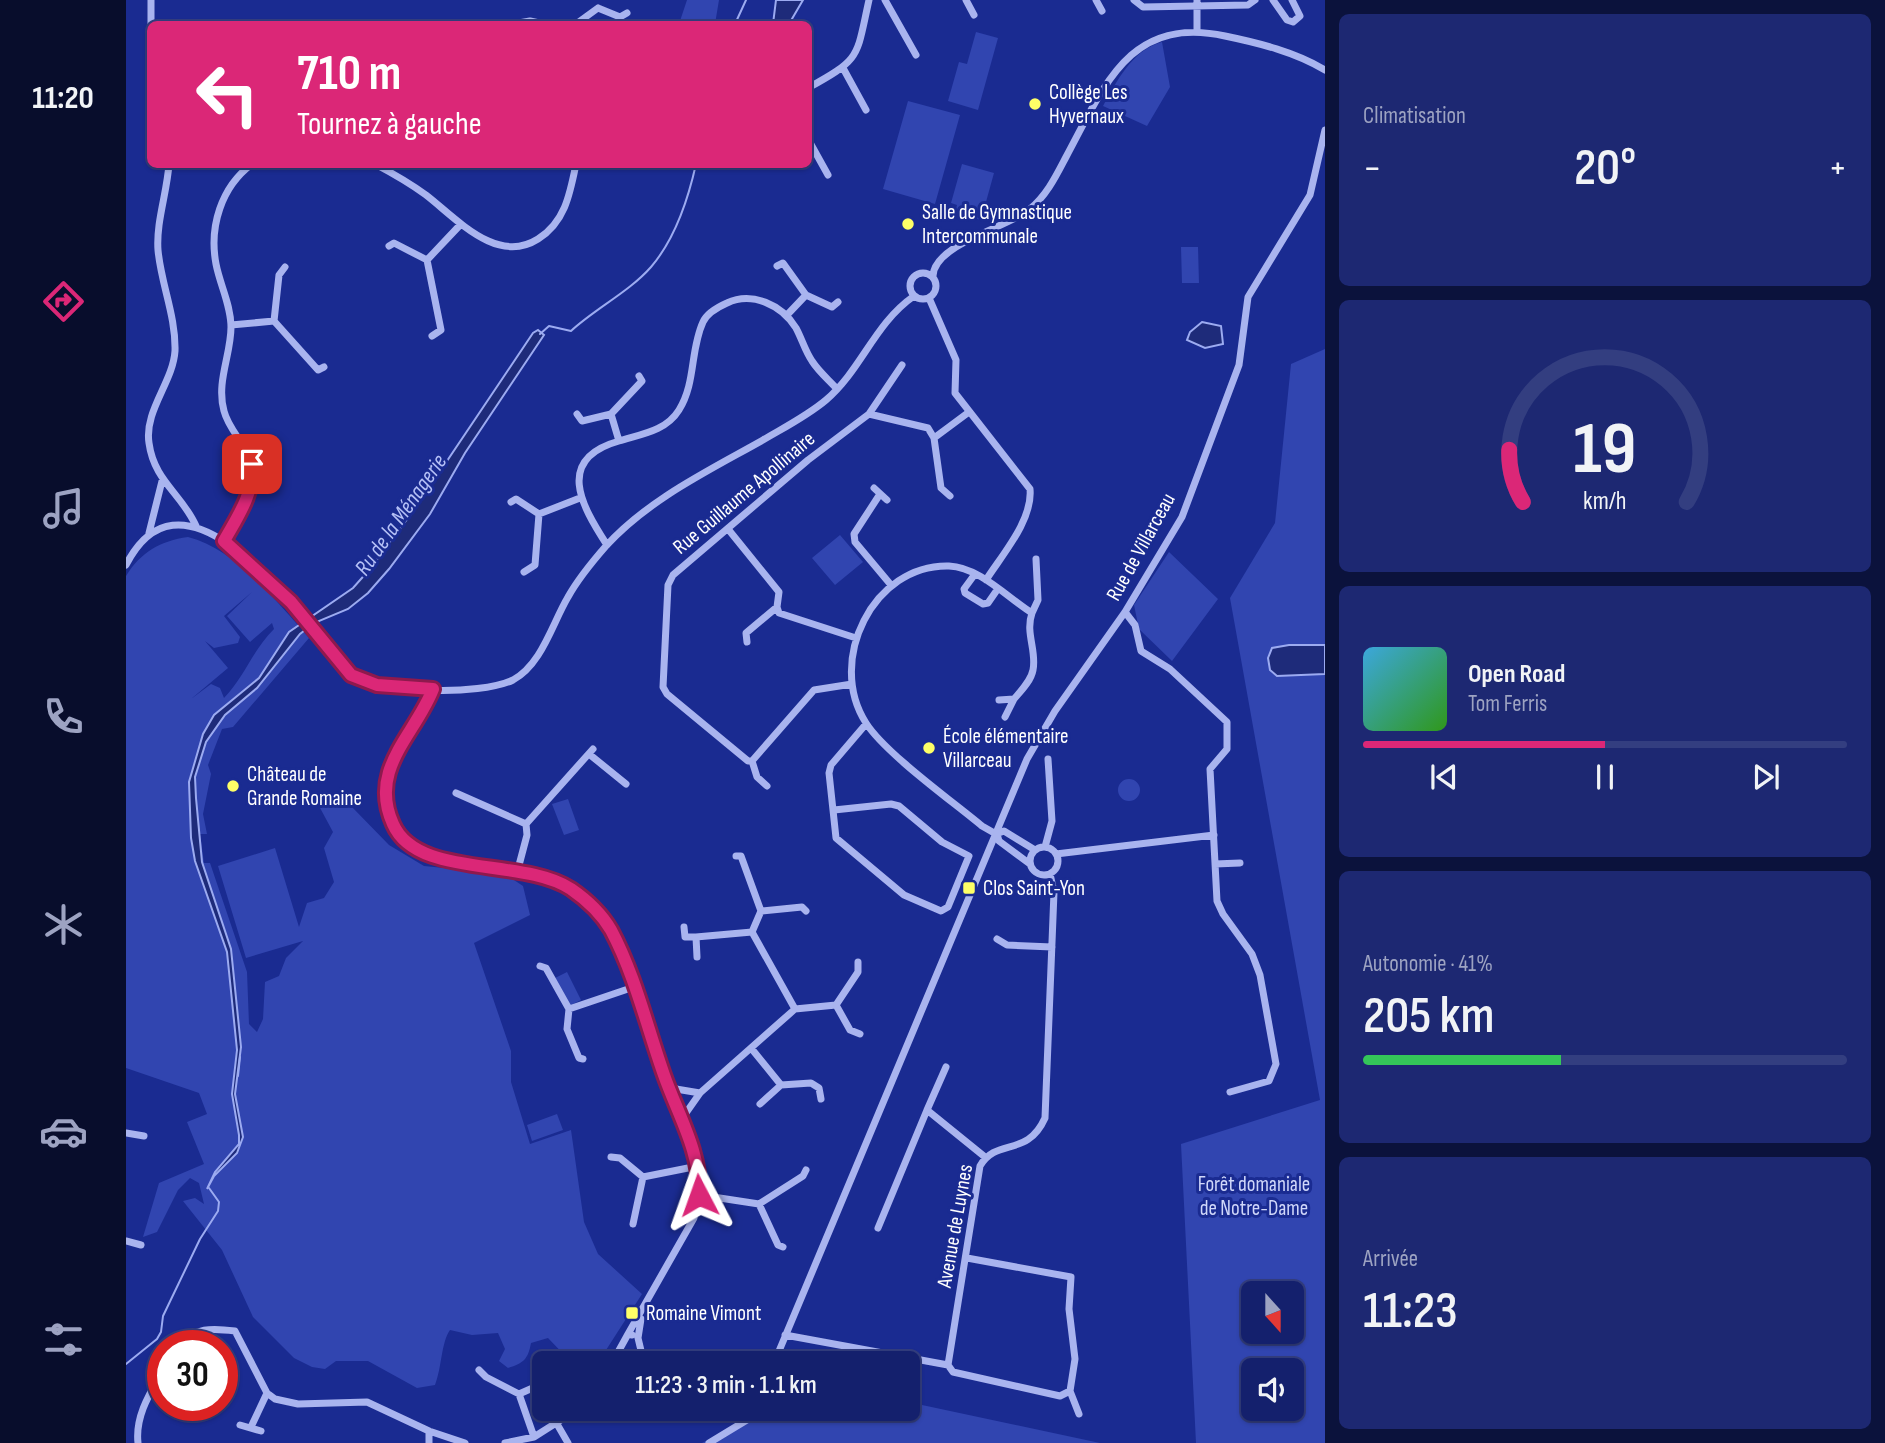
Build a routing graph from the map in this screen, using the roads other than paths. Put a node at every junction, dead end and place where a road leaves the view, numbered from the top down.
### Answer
1 (151, 0) edge
2 (869, 0) edge
3 (885, 0) edge
4 (966, 0) edge
5 (1096, 0) edge
6 (1134, 0) edge
7 (1255, 0) edge
8 (1273, 0) edge
9 (1292, 0) edge
10 (1197, 3) edge
11 (597, 4) edge
12 (1101, 11) dead end
13 (627, 13) dead end
14 (974, 15) dead end
15 (151, 21) edge
16 (579, 21) edge
17 (1197, 31) junction
18 (916, 55) dead end
19 (843, 68) junction
20 (1325, 69) edge
21 (812, 86) edge
22 (866, 110) dead end
23 (1325, 130) edge
24 (812, 146) edge
25 (168, 168) edge
26 (247, 168) edge
27 (383, 168) edge
28 (575, 168) edge
29 (828, 174) dead end
30 (461, 224) junction
31 (389, 246) dead end
32 (427, 260) junction
33 (777, 266) dead end
34 (285, 267) dead end
35 (933, 276) junction
36 (806, 295) junction
37 (914, 296) junction
38 (929, 298) junction
39 (838, 302) dead end
40 (787, 315) junction
41 (274, 321) junction
42 (231, 326) junction
43 (432, 335) dead end
44 (902, 365) dead end
45 (324, 367) dead end
46 (639, 376) dead end
47 (837, 389) junction
48 (969, 412) junction
49 (577, 414) dead end
50 (611, 414) junction
51 (869, 414) junction
52 (934, 438) junction
53 (619, 441) junction
54 (162, 481) junction
55 (874, 488) dead end
56 (950, 496) dead end
57 (580, 498) junction
58 (511, 502) dead end
59 (539, 514) junction
60 (196, 526) junction
61 (728, 529) junction
62 (149, 533) junction
63 (224, 541) junction
64 (607, 545) junction
65 (1035, 559) dead end
66 (126, 565) edge
67 (524, 572) dead end
68 (975, 574) junction
69 (986, 580) junction
70 (891, 585) junction
71 (997, 590) junction
72 (777, 607) junction
73 (1125, 612) junction
74 (1032, 613) junction
75 (856, 638) junction
76 (747, 642) dead end
77 (852, 684) junction
78 (433, 689) junction
79 (999, 699) dead end
80 (1014, 699) junction
81 (1004, 717) dead end
82 (866, 724) junction
83 (1048, 759) dead end
84 (752, 761) junction
85 (626, 785) dead end
86 (767, 786) dead end
87 (456, 793) dead end
88 (834, 810) junction
89 (526, 824) junction
90 (996, 834) junction
91 (1214, 835) junction
92 (1045, 847) junction
93 (1035, 850) junction
94 (1056, 854) junction
95 (736, 856) dead end
96 (1240, 863) dead end
97 (1030, 864) junction
98 (1215, 864) junction
99 (518, 869) junction
100 (1050, 874) junction
101 (761, 911) junction
102 (806, 911) dead end
103 (684, 927) dead end
104 (752, 932) junction
105 (696, 937) junction
106 (997, 939) dead end
107 (1052, 947) junction
108 (697, 957) dead end
109 (858, 962) dead end
110 (540, 966) dead end
111 (634, 987) junction
112 (835, 1005) junction
113 (569, 1009) junction
114 (795, 1009) junction
115 (860, 1034) dead end
116 (751, 1048) junction
117 (583, 1059) dead end
118 (946, 1067) dead end
119 (664, 1076) junction
120 (781, 1085) junction
121 (1230, 1092) dead end
122 (700, 1093) junction
123 (821, 1099) dead end
124 (760, 1104) dead end
125 (927, 1110) junction
126 (681, 1120) junction
127 (126, 1133) edge
128 (144, 1136) dead end
129 (611, 1157) dead end
130 (985, 1157) junction
131 (698, 1167) junction
132 (806, 1170) dead end
133 (643, 1177) junction
134 (699, 1195) junction
135 (759, 1204) junction
136 (633, 1224) dead end
137 (878, 1228) dead end
138 (126, 1241) edge
139 (141, 1245) dead end
140 (783, 1247) dead end
141 (967, 1258) junction
142 (641, 1315) junction
143 (201, 1330) edge
144 (220, 1330) edge
145 (628, 1334) junction
146 (785, 1335) junction
147 (238, 1337) edge
148 (638, 1338) junction
149 (619, 1351) edge
150 (641, 1351) edge
151 (779, 1351) edge
152 (948, 1365) junction
153 (479, 1370) dead end
154 (532, 1388) edge
155 (1070, 1391) junction
156 (267, 1394) junction
157 (519, 1394) junction
158 (147, 1404) edge
159 (1079, 1414) dead end
160 (561, 1421) edge
161 (745, 1421) edge
162 (557, 1424) junction
163 (240, 1425) dead end
164 (251, 1427) junction
165 (261, 1431) dead end
166 (429, 1431) junction
167 (534, 1437) junction
168 (138, 1443) edge
169 (429, 1443) edge
170 (465, 1443) edge
171 (505, 1443) edge
172 (568, 1443) edge
173 (709, 1443) edge

1 - 15 street
2 - 19 street
3 - 18 street
4 - 14 street
5 - 12 street
6 - 10 street
7 - 10 street
8 - 9 street
10 - 17 street
11 - 13 street
11 - 16 street
17 - 20 street
17 - 35 street
19 - 21 street
19 - 22 street
23 - 73 street, Rue de Villarceau
24 - 29 street
25 - 54 street
26 - 42 street
27 - 30 street
28 - 30 street
30 - 32 street
31 - 32 street
32 - 43 street
33 - 36 street
34 - 41 street
35 - 37 street
35 - 38 street
36 - 39 street
36 - 40 street
37 - 38 street
37 - 47 street
38 - 48 street
40 - 47 street
40 - 53 street
41 - 42 street
41 - 45 street
42 - 63 street
44 - 51 street, Rue Guillaume Apollinaire
46 - 50 street
47 - 64 street
48 - 52 street
48 - 69 street
49 - 50 street
50 - 53 street
51 - 52 street
51 - 61 street, Rue Guillaume Apollinaire
52 - 56 street
53 - 57 street
54 - 60 street
54 - 62 street
55 - 70 street
57 - 59 street
57 - 64 street
58 - 59 street
59 - 67 street
60 - 62 street
60 - 63 street
61 - 72 street
61 - 84 street, Rue Guillaume Apollinaire
62 - 66 street
63 - 78 street
64 - 78 street
65 - 74 street
68 - 69 street
68 - 70 street
68 - 71 street
69 - 71 street
70 - 75 street
71 - 74 street
72 - 75 street
72 - 76 street
73 - 90 street, Rue de Villarceau
73 - 91 street
74 - 80 street
75 - 77 street
77 - 82 street
77 - 84 street
78 - 99 street
79 - 80 street
80 - 81 street
82 - 88 street
82 - 90 street
83 - 92 street
84 - 86 street
85 - 89 street
87 - 89 street
88 - 88 street
89 - 99 street
90 - 93 street
90 - 97 street
90 - 146 street, Rue de Villarceau
91 - 94 street
91 - 98 street
92 - 93 street
92 - 94 street
93 - 97 street
94 - 100 street, Avenue de Luynes
95 - 101 street
96 - 98 street
97 - 100 street
98 - 121 street
99 - 111 street
100 - 107 street, Avenue de Luynes
101 - 102 street
101 - 104 street
103 - 105 street
104 - 105 street
104 - 114 street
105 - 108 street
106 - 107 street
107 - 130 street, Avenue de Luynes
109 - 112 street
110 - 113 street
111 - 113 street
111 - 119 street
112 - 114 street
112 - 115 street
113 - 117 street
114 - 116 street
116 - 120 street
116 - 122 street
118 - 125 street
119 - 122 street
119 - 126 street
120 - 123 street
120 - 124 street
122 - 126 street
125 - 130 street
125 - 137 street
126 - 131 street
127 - 128 street
129 - 133 street
130 - 141 street, Avenue de Luynes
131 - 133 street
131 - 134 street
132 - 135 street
133 - 136 street
134 - 135 street
134 - 142 street
135 - 140 street
138 - 139 street
141 - 152 street, Avenue de Luynes
141 - 155 street
142 - 145 street
142 - 148 street
143 - 144 street
145 - 148 street
145 - 149 street
146 - 151 street, Rue de Villarceau
146 - 152 street
147 - 156 street
148 - 150 street
152 - 155 street
153 - 157 street
154 - 157 street
155 - 159 street
156 - 164 street
156 - 166 street
157 - 167 street
158 - 168 street
160 - 162 street
161 - 173 street
162 - 167 street
162 - 172 street
163 - 164 street
164 - 165 street
166 - 169 street
166 - 170 street
167 - 171 street

